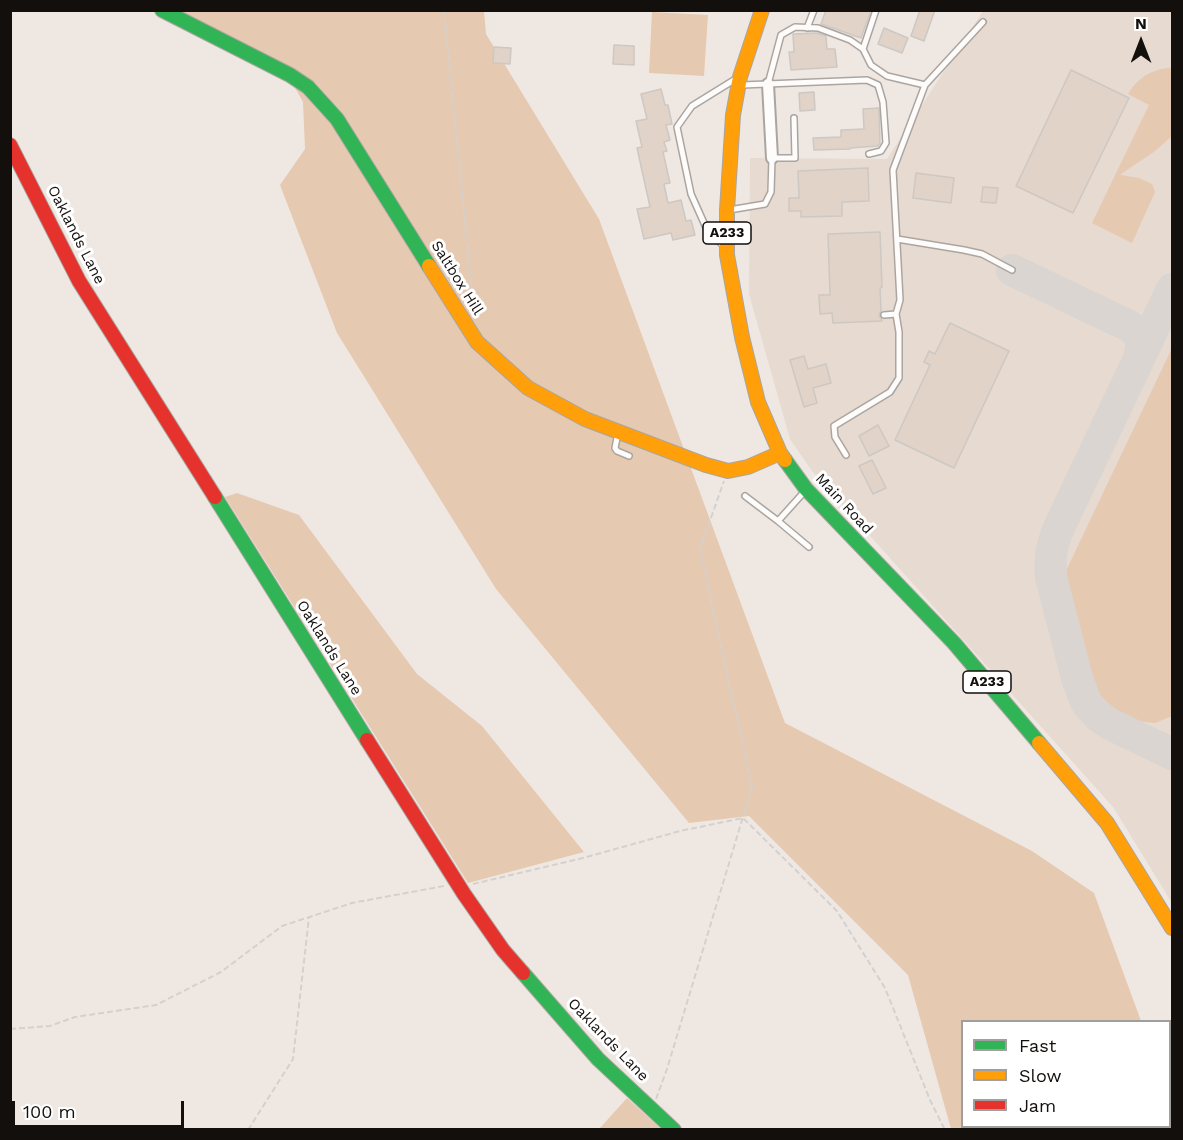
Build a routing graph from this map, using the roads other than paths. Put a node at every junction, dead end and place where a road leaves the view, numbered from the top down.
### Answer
1 (162, 10) edge
2 (762, 10) edge
3 (814, 10) edge
4 (876, 10) edge
5 (983, 22) dead end
6 (807, 28) junction
7 (863, 49) junction
8 (739, 81) junction
9 (768, 84) junction
10 (926, 85) junction
11 (794, 118) dead end
12 (10, 145) edge
13 (869, 154) dead end
14 (772, 158) junction
15 (727, 210) junction
16 (897, 238) junction
17 (727, 249) junction
18 (1012, 270) dead end
19 (896, 314) junction
20 (884, 315) dead end
21 (618, 432) junction
22 (780, 453) junction
23 (846, 455) dead end
24 (628, 456) dead end
25 (806, 489) junction
26 (745, 496) dead end
27 (778, 521) junction
28 (809, 547) dead end
29 (1173, 928) edge
30 (674, 1130) edge

1 - 21 street, Saltbox Hill
2 - 8 street, Main Road / A233
3 - 6 lane
4 - 7 lane
5 - 10 lane
6 - 7 lane
6 - 9 lane
7 - 10 lane
8 - 9 lane
8 - 15 street, Main Road / A233
8 - 17 lane
9 - 13 lane
9 - 14 street
10 - 16 lane
11 - 14 lane
12 - 30 street, Oaklands Lane
14 - 15 lane
15 - 17 street, Main Road / A233
16 - 18 lane
16 - 19 lane
17 - 22 street, Main Road / A233
19 - 20 lane
19 - 23 lane
21 - 22 street, Saltbox Hill
21 - 24 lane
22 - 25 street, Main Road / A233
25 - 27 lane
25 - 29 street, Main Road / A233
26 - 27 lane
27 - 28 lane

